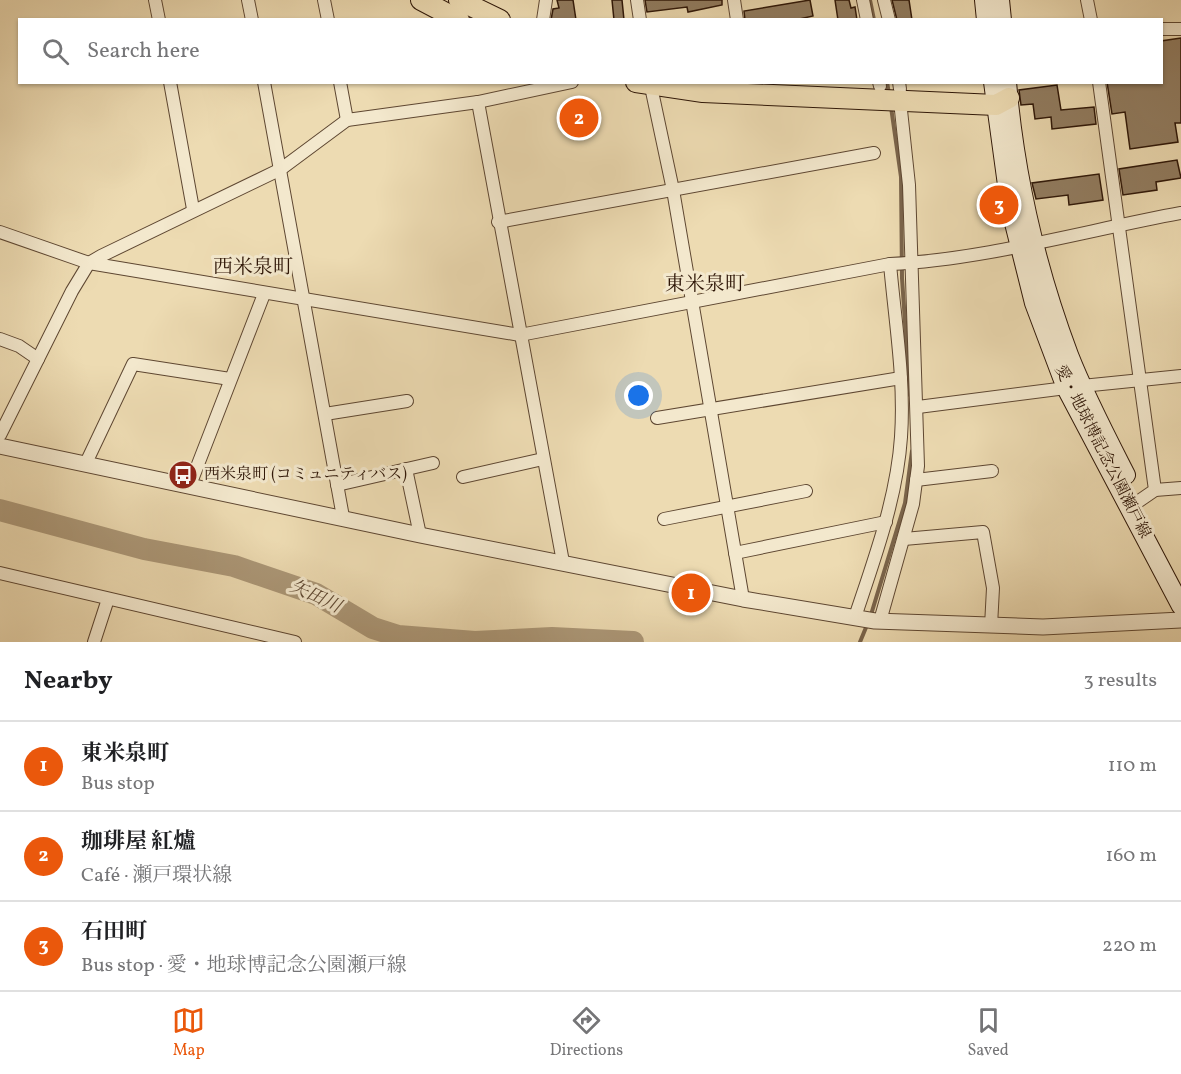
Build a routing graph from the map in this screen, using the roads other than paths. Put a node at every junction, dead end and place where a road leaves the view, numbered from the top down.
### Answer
1 (155, 0) edge
2 (248, 0) edge
3 (324, 0) edge
4 (421, 0) edge
5 (459, 0) edge
6 (546, 0) edge
7 (637, 0) edge
8 (734, 0) edge
9 (863, 0) edge
10 (885, 0) edge
11 (984, 0) edge
12 (1000, 0) edge
13 (1087, 0) edge
14 (159, 18) edge
15 (252, 18) edge
16 (328, 18) edge
17 (455, 18) edge
18 (496, 18) edge
19 (543, 18) edge
20 (640, 18) edge
21 (737, 18) edge
22 (867, 18) edge
23 (889, 18) edge
24 (986, 18) edge
25 (1002, 18) edge
26 (1091, 18) edge
27 (1163, 29) edge
28 (1181, 29) edge
29 (170, 84) edge
30 (264, 84) edge
31 (340, 84) edge
32 (563, 84) edge
33 (646, 84) edge
34 (823, 84) edge
35 (1099, 84) edge
36 (892, 88) edge
37 (1000, 92) edge
38 (478, 102) junction
39 (347, 120) junction
40 (874, 153) dead end
41 (280, 169) junction
42 (673, 190) junction
43 (194, 209) junction
44 (1181, 213) edge
45 (498, 222) junction
46 (1120, 224) junction
47 (0, 232) edge
48 (1027, 243) junction
49 (89, 263) junction
50 (911, 263) junction
51 (890, 264) junction
52 (264, 294) junction
53 (303, 300) junction
54 (692, 304) junction
55 (520, 335) junction
56 (0, 339) edge
57 (38, 359) junction
58 (1181, 376) edge
59 (901, 378) junction
60 (230, 379) junction
61 (1141, 380) junction
62 (1074, 387) junction
63 (407, 401) dead end
64 (918, 407) junction
65 (709, 410) junction
66 (325, 414) junction
67 (657, 418) dead end
68 (0, 435) edge
69 (0, 446) edge
70 (543, 459) junction
71 (86, 463) junction
72 (433, 463) dead end
73 (406, 469) junction
74 (992, 471) dead end
75 (463, 477) dead end
76 (916, 480) junction
77 (190, 485) junction
78 (337, 485) junction
79 (1181, 488) edge
80 (1155, 490) junction
81 (806, 491) dead end
82 (1139, 501) junction
83 (727, 507) junction
84 (343, 517) junction
85 (664, 519) dead end
86 (886, 522) junction
87 (420, 534) junction
88 (904, 539) junction
89 (735, 553) junction
90 (563, 562) junction
91 (0, 573) edge
92 (1181, 581) edge
93 (108, 599) junction
94 (743, 599) junction
95 (1181, 606) edge
96 (868, 620) junction
97 (1181, 620) edge
98 (991, 626) junction
99 (94, 642) edge
100 (295, 642) edge

1 - 14 street
2 - 15 street
3 - 16 street
4 - 17 main road
5 - 18 main road
6 - 19 street
7 - 20 street
8 - 21 street
9 - 22 street
10 - 23 street
11 - 24 main road
12 - 25 main road
13 - 26 street
27 - 28 street
29 - 43 street
30 - 41 street
31 - 39 street
32 - 38 street
33 - 36 main road
33 - 42 street
34 - 36 main road
35 - 46 street
36 - 37 main road
36 - 50 street
37 - 48 main road, 愛・地球博記念公園瀬戸線
38 - 39 street
38 - 45 street
39 - 41 street
40 - 42 street
41 - 43 street
41 - 53 street
42 - 45 street
42 - 54 street
43 - 49 street
44 - 46 street
45 - 55 street
46 - 48 street
46 - 61 street
47 - 49 street
48 - 50 street
48 - 62 main road, 愛・地球博記念公園瀬戸線
49 - 52 street
49 - 57 street
50 - 51 street
50 - 64 street
51 - 54 street
51 - 59 street
52 - 53 street
52 - 60 street
53 - 55 street
53 - 66 street
54 - 55 street
54 - 65 street
55 - 70 street
56 - 57 street
57 - 68 street
58 - 61 street
59 - 65 street
59 - 86 street
60 - 71 street
60 - 77 street
61 - 62 street
61 - 80 street
62 - 64 street
62 - 82 main road, 愛・地球博記念公園瀬戸線
62 - 95 main road, 愛・地球博記念公園瀬戸線
63 - 66 street
64 - 76 street
65 - 67 street
65 - 83 street
66 - 78 street
69 - 71 street
70 - 75 street
70 - 90 street
71 - 77 street
72 - 73 street
73 - 78 street
73 - 87 street
74 - 76 street
76 - 88 street
77 - 84 street
78 - 84 street
79 - 80 street
80 - 82 street
81 - 83 street
82 - 92 main road, 愛・地球博記念公園瀬戸線
83 - 85 street
83 - 89 street
84 - 87 street
86 - 89 street
86 - 96 street
87 - 90 street
88 - 96 street
88 - 98 street
89 - 94 street
90 - 94 street
91 - 93 street
93 - 99 street
93 - 100 street
94 - 96 street
96 - 98 street
97 - 98 street

